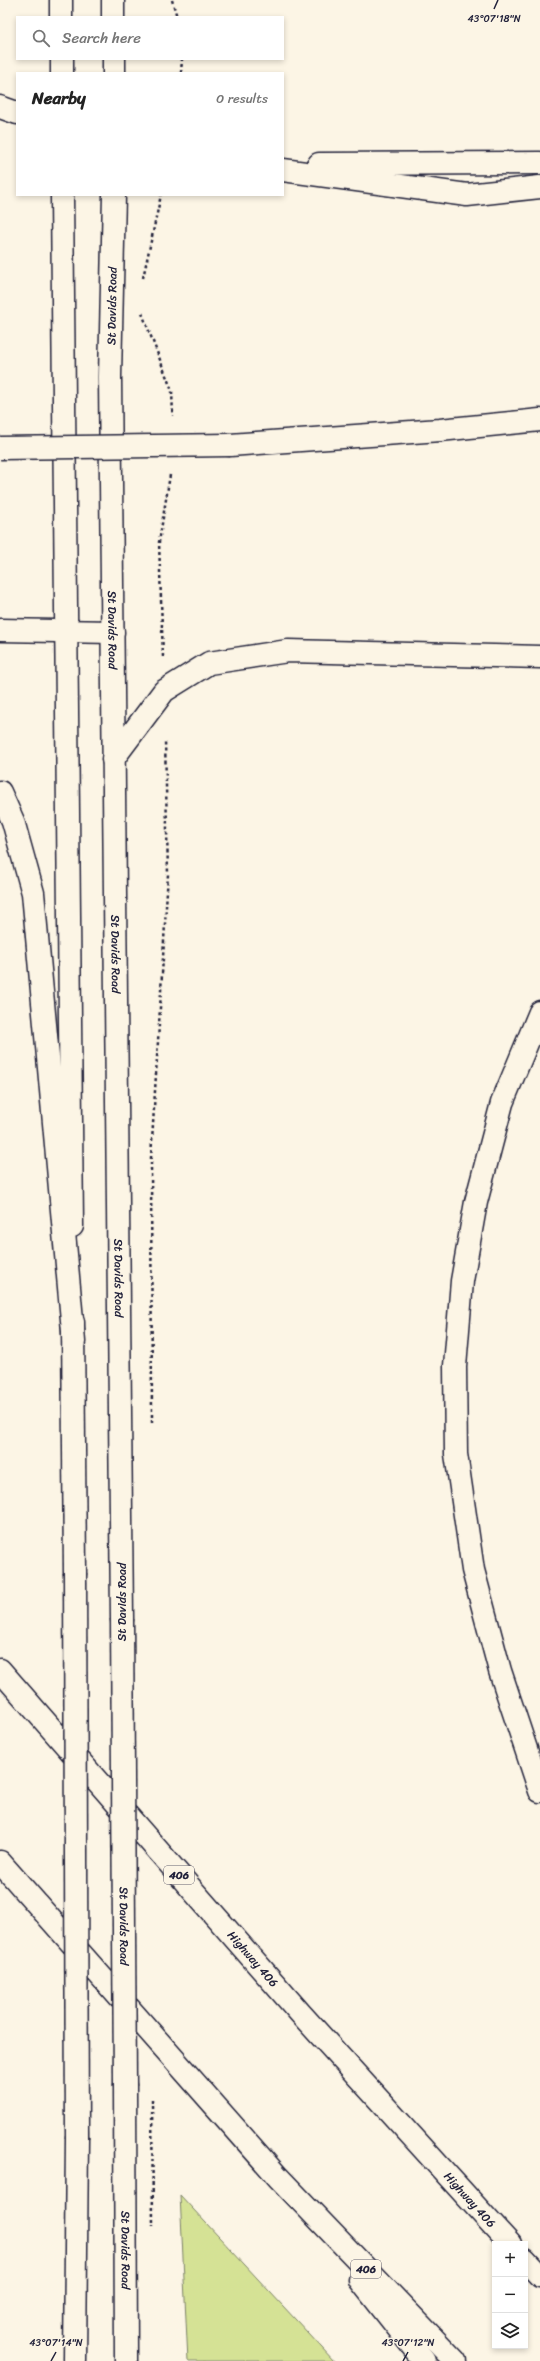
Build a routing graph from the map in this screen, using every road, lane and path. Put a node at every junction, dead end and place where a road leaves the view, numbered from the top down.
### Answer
1 (61, 0) edge
2 (113, 0) edge
3 (172, 0) edge
4 (61, 16) edge
5 (114, 16) edge
6 (177, 16) edge
7 (62, 60) edge
8 (114, 60) edge
9 (182, 60) edge
10 (62, 72) edge
11 (114, 72) edge
12 (181, 72) edge
13 (0, 107) edge
14 (16, 113) edge
15 (540, 163) edge
16 (284, 164) edge
17 (284, 170) edge
18 (540, 187) edge
19 (62, 196) edge
20 (114, 196) edge
21 (161, 196) edge
22 (142, 282) dead end
23 (142, 312) dead end
24 (540, 420) edge
25 (173, 423) dead end
26 (0, 448) edge
27 (171, 469) dead end
28 (0, 630) edge
29 (65, 631) junction
30 (113, 632) junction
31 (540, 657) edge
32 (164, 691) junction
33 (165, 739) dead end
34 (113, 759) junction
35 (0, 792) edge
36 (540, 1012) edge
37 (74, 1342) junction
38 (152, 1428) dead end
39 (0, 1670) edge
40 (540, 1791) edge
41 (0, 1862) edge
42 (278, 2177) junction
43 (507, 2241) edge
44 (528, 2263) edge
45 (540, 2276) edge
46 (75, 2361) edge
47 (126, 2361) edge
48 (424, 2361) edge
49 (455, 2361) edge

1 - 4 main road
2 - 5 main road
3 - 6 path
7 - 10 main road
8 - 11 main road
9 - 12 path
13 - 14 main road
15 - 16 main road
17 - 18 main road
19 - 29 main road
20 - 30 main road, St Davids Road
21 - 22 path
23 - 25 path
24 - 26 main road, bridge
27 - 32 path
28 - 29 main road
29 - 30 main road
29 - 37 main road
30 - 34 main road, St Davids Road
31 - 32 main road
32 - 34 main road
33 - 38 path
34 - 47 main road, St Davids Road, bridge
35 - 37 main road
36 - 40 main road
37 - 46 main road, bridge
39 - 43 main road, Highway 406 / 406
41 - 42 main road, 406
42 - 48 main road
42 - 49 main road, 406
44 - 45 main road

